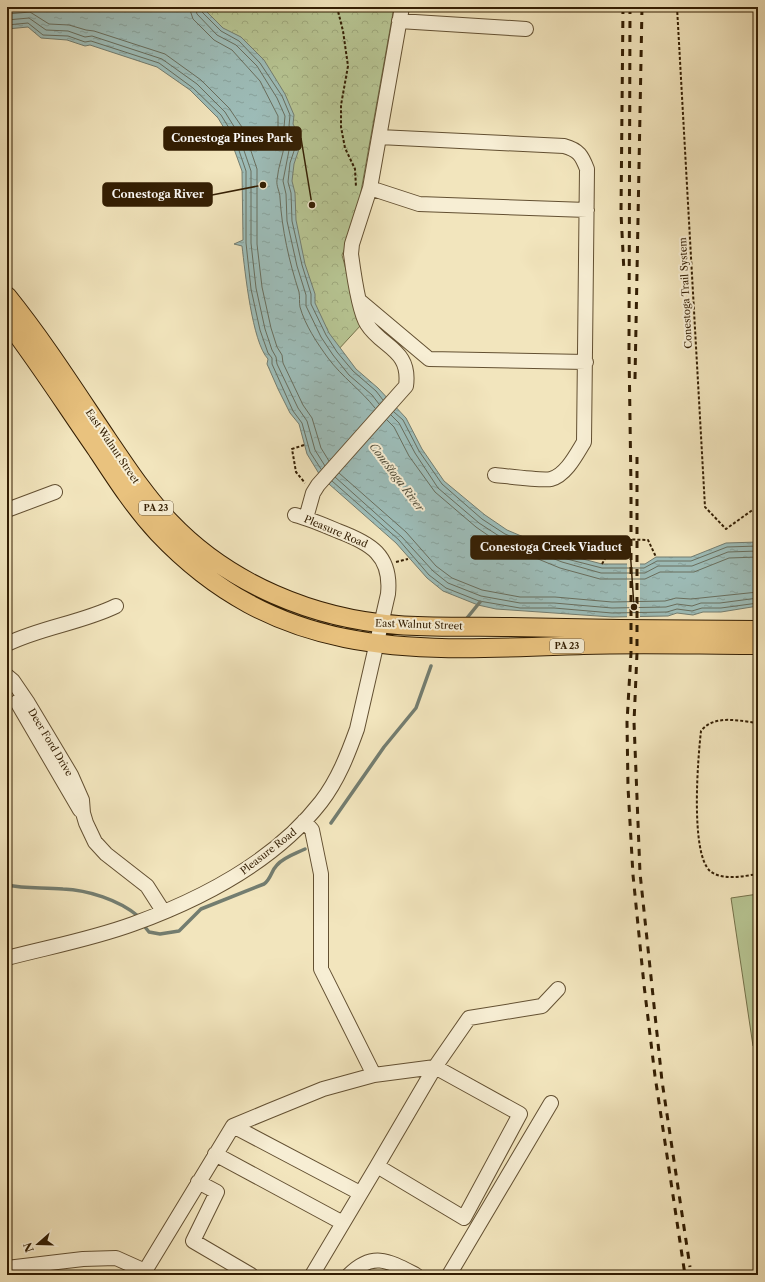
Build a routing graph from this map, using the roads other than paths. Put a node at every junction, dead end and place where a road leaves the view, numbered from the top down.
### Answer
1 (402, 7) edge
2 (399, 21) junction
3 (526, 29) dead end
4 (379, 137) junction
5 (370, 188) junction
6 (587, 210) junction
7 (7, 296) edge
8 (360, 301) junction
9 (7, 321) edge
10 (586, 362) junction
11 (495, 475) dead end
12 (55, 492) dead end
13 (7, 510) edge
14 (116, 606) dead end
15 (381, 624) junction
16 (758, 630) edge
17 (7, 644) edge
18 (377, 644) junction
19 (758, 645) edge
20 (7, 676) edge
21 (7, 684) edge
22 (83, 813) junction
23 (304, 821) junction
24 (163, 912) junction
25 (7, 958) edge
26 (558, 989) dead end
27 (435, 1067) junction
28 (374, 1075) junction
29 (551, 1103) dead end
30 (233, 1126) junction
31 (214, 1154) junction
32 (377, 1166) junction
33 (198, 1182) junction
34 (360, 1194) junction
35 (343, 1223) junction
36 (7, 1268) edge
37 (146, 1274) edge
38 (251, 1275) edge
39 (312, 1275) edge
40 (349, 1275) edge
41 (416, 1275) edge
42 (449, 1275) edge

1 - 2 street
2 - 3 street
2 - 4 street
4 - 5 street
4 - 6 street
5 - 6 street
5 - 8 street
6 - 10 street
7 - 15 main road, East Walnut Street / PA 23
8 - 10 street
8 - 15 street, Pleasure Road
9 - 18 main road, East Walnut Street / PA 23
10 - 11 street
12 - 13 street
14 - 17 street
15 - 16 main road, East Walnut Street / PA 23
15 - 18 street, Pleasure Road
18 - 19 main road, East Walnut Street / PA 23
18 - 23 street, Pleasure Road
20 - 22 street, Deer Ford Drive
21 - 22 street, Deer Ford Drive
22 - 24 street, Deer Ford Drive
23 - 24 street, Pleasure Road
23 - 28 street
24 - 25 street, Pleasure Road
26 - 27 street
27 - 28 street
27 - 32 street
27 - 32 street
28 - 30 street
29 - 42 street
30 - 31 street
30 - 34 street
31 - 33 street
31 - 35 street
32 - 34 street
33 - 37 street
33 - 38 street
34 - 35 street
35 - 39 street
36 - 37 street
40 - 41 street

